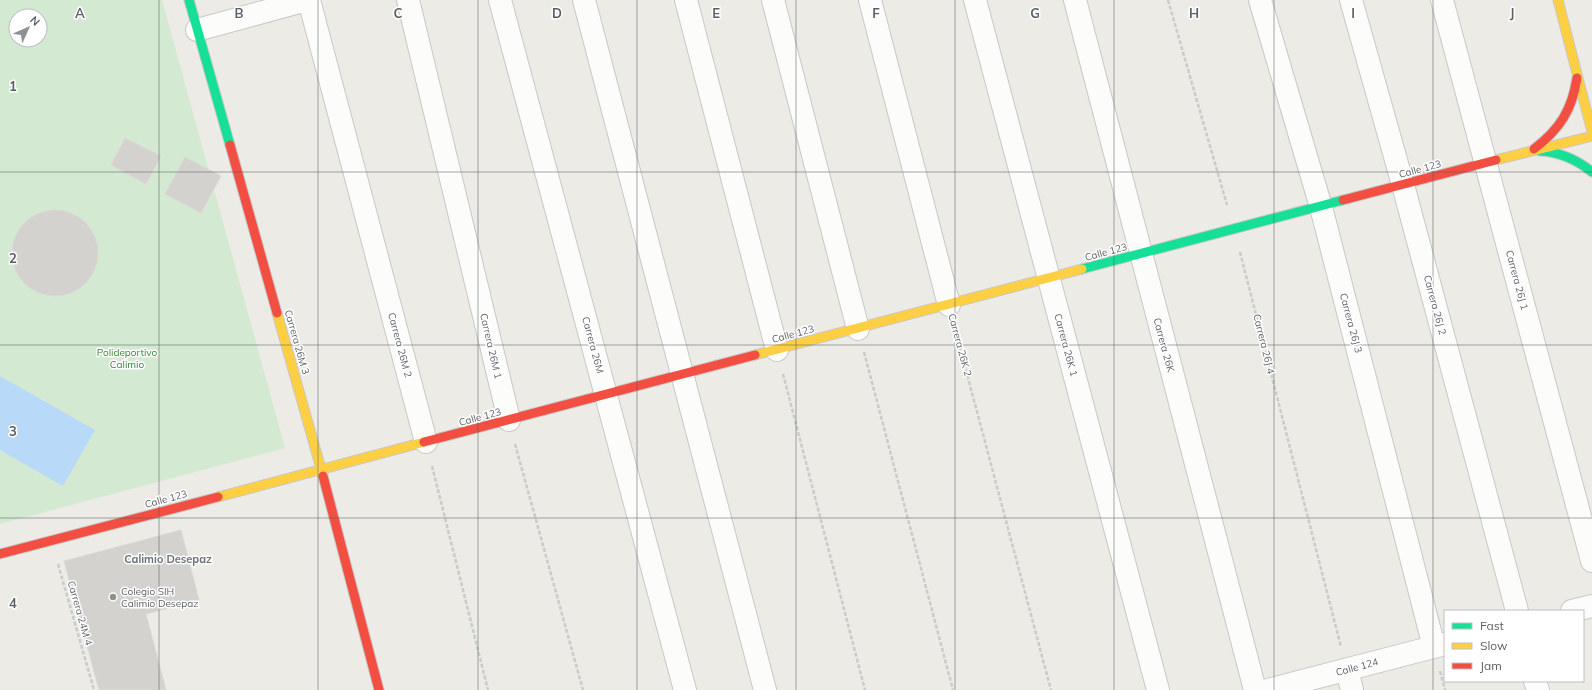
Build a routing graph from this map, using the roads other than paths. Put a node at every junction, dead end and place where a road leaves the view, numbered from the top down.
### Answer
1 (189, 0) edge
2 (308, 0) edge
3 (408, 0) edge
4 (500, 0) edge
5 (584, 0) edge
6 (686, 0) edge
7 (773, 0) edge
8 (870, 0) edge
9 (975, 0) edge
10 (1075, 0) edge
11 (1260, 0) edge
12 (1351, 0) edge
13 (1442, 0) edge
14 (1558, 0) edge
15 (197, 30) junction
16 (1577, 73) junction
17 (1592, 132) edge
18 (1592, 136) edge
19 (1531, 151) junction
20 (1485, 164) junction
21 (1592, 172) edge
22 (1403, 185) junction
23 (1321, 207) junction
24 (1140, 254) junction
25 (1048, 278) junction
26 (949, 305) junction
27 (858, 328) junction
28 (777, 350) junction
29 (682, 375) junction
30 (606, 395) junction
31 (509, 420) junction
32 (426, 442) junction
33 (321, 470) junction
34 (0, 554) edge
35 (1592, 561) edge
36 (1592, 606) edge
37 (1518, 610) edge
38 (1576, 610) edge
39 (1440, 646) edge
40 (1349, 680) edge
41 (379, 690) edge
42 (685, 690) edge
43 (765, 690) edge
44 (1158, 690) edge
45 (1254, 690) edge
46 (1268, 690) edge

1 - 15 street, Carrera 26M 3
2 - 15 street
2 - 32 street, Carrera 26M 2
3 - 31 street, Carrera 26M 1
4 - 30 street, Carrera 26M
5 - 29 street
6 - 28 street
7 - 27 street
8 - 26 street, Carrera 26K 2
9 - 25 street, Carrera 26K 1
10 - 24 street, Carrera 26K
11 - 23 street, Carrera 26J 3
12 - 22 street, Carrera 26J 2
13 - 20 street, Carrera 26J 1
14 - 16 street
15 - 33 street, Carrera 26M 3
16 - 17 street
16 - 19 street
18 - 19 street, Calle 123
19 - 20 street, Calle 123
19 - 21 street
20 - 22 street, Calle 123
20 - 35 street, Carrera 26J 1
22 - 23 street, Calle 123
22 - 37 street, Carrera 26J 2
23 - 24 street, Calle 123
23 - 39 street, Carrera 26J 3
24 - 25 street, Calle 123
24 - 45 street, Carrera 26K
25 - 26 street, Calle 123
25 - 44 street, Carrera 26K 1
26 - 27 street, Calle 123
27 - 28 street, Calle 123
28 - 29 street, Calle 123
29 - 30 street, Calle 123
29 - 43 street
30 - 31 street, Calle 123
30 - 42 street, Carrera 26M
31 - 32 street, Calle 123
32 - 33 street, Calle 123
33 - 34 street, Calle 123
33 - 41 street, Carrera 26M 3
36 - 38 street
39 - 40 street, Calle 124
40 - 46 street, Calle 124

